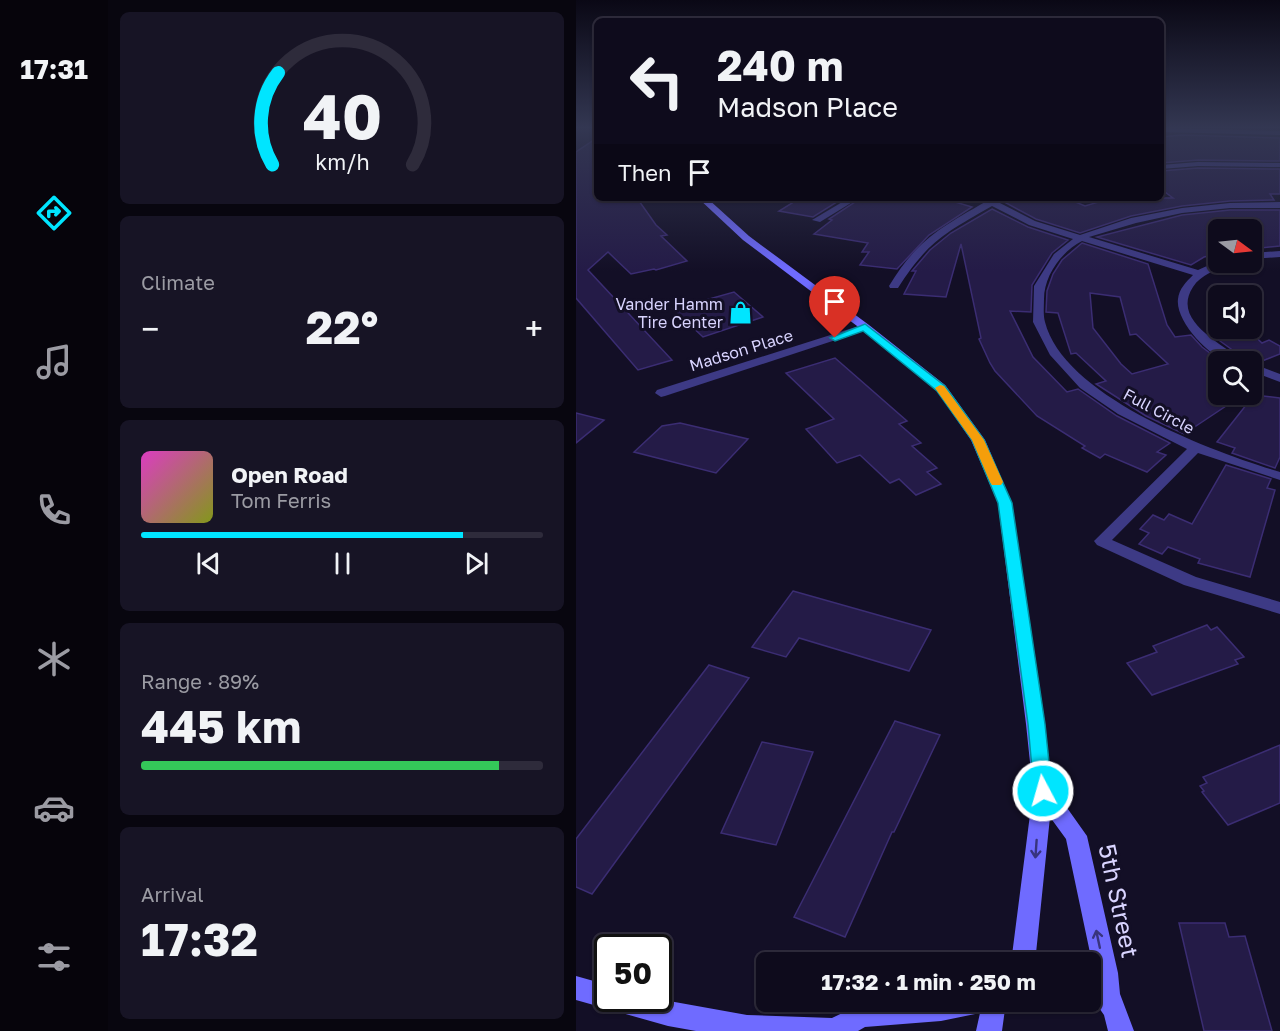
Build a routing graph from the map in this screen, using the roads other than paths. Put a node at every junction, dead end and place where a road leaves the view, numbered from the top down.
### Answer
1 (705, 201) edge
2 (850, 201) edge
3 (990, 201) edge
4 (994, 201) edge
5 (1280, 206) edge
6 (817, 220) dead end
7 (1082, 240) junction
8 (1280, 254) edge
9 (1262, 255) edge
10 (1208, 270) edge
11 (1199, 274) junction
12 (894, 286) dead end
13 (865, 327) junction
14 (1221, 351) edge
15 (1262, 371) edge
16 (1280, 378) edge
17 (661, 393) dead end
18 (1194, 448) junction
19 (1280, 476) edge
20 (1280, 608) edge
21 (1043, 791) junction
22 (1024, 952) edge
23 (576, 988) edge
24 (1101, 989) edge
25 (594, 993) edge
26 (1108, 996) junction
27 (662, 1012) edge
28 (910, 1012) edge
29 (992, 1012) edge
30 (837, 1030) edge
31 (989, 1031) edge
32 (1121, 1031) edge

1 - 13 main road
2 - 6 street
3 - 12 street
4 - 7 street
5 - 7 street, Full Circle
7 - 11 street
7 - 18 street, Full Circle
8 - 9 street
10 - 11 street
11 - 14 street
13 - 17 street, Madson Place
13 - 21 main road
15 - 16 street
18 - 19 street, Full Circle
18 - 20 street
21 -> 22 main road
26 -> 21 main road, 5th Street
23 - 25 main road
24 - 26 main road
26 - 32 main road
27 - 30 main road
28 - 30 main road
29 - 31 main road

